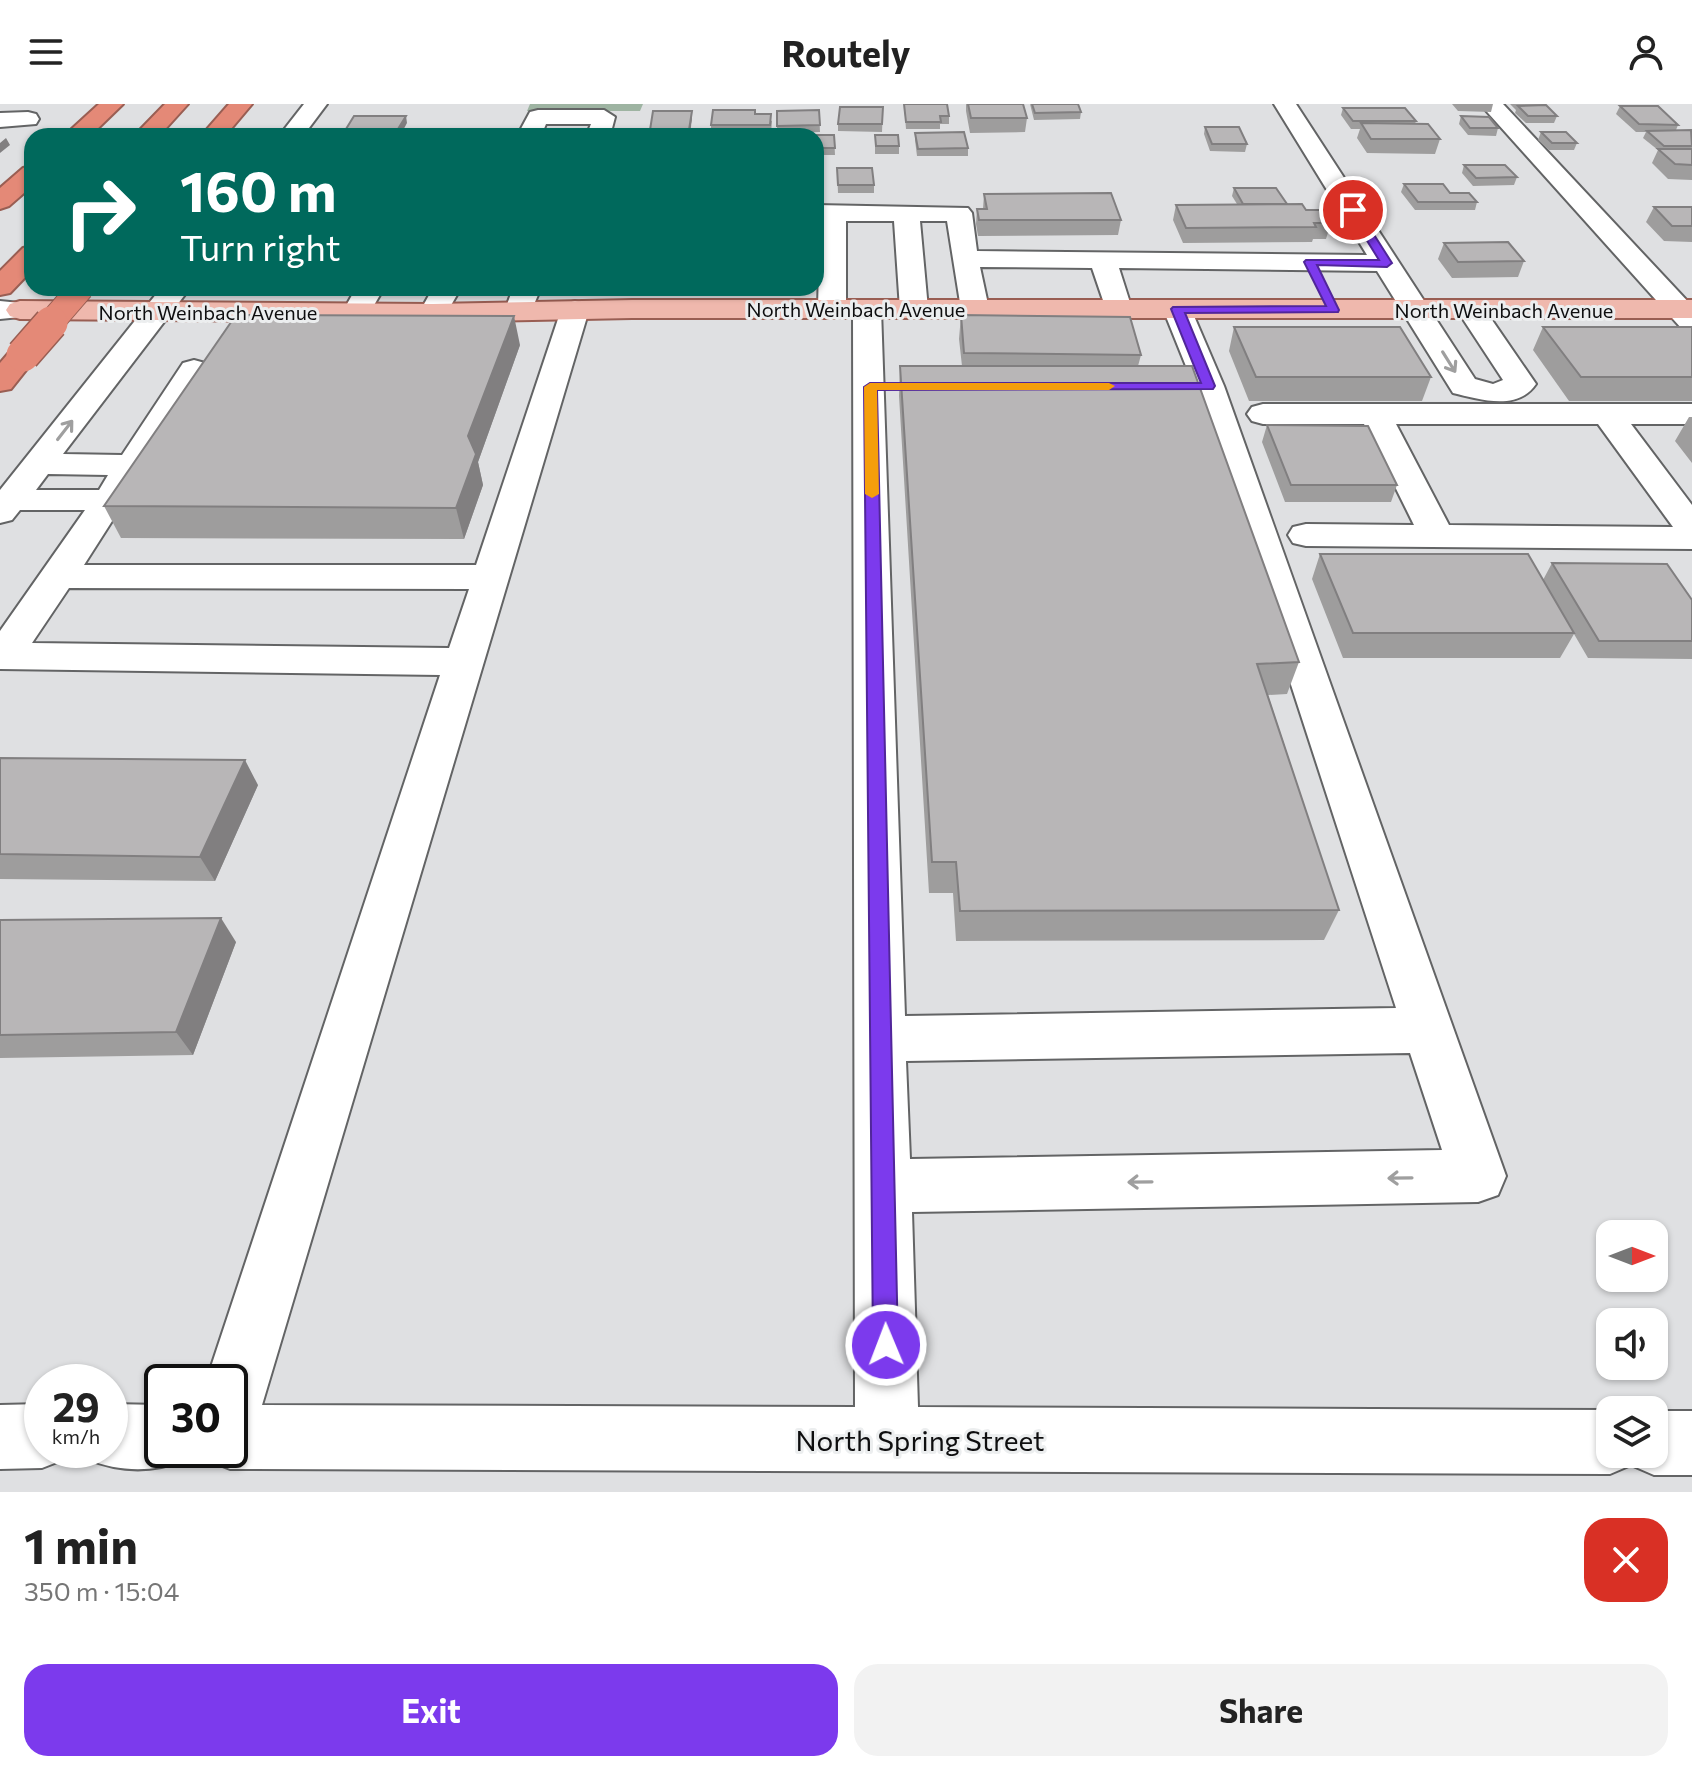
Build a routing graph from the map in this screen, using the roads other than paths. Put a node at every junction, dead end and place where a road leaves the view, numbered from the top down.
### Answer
1 (112, 104) edge
2 (177, 104) edge
3 (241, 104) edge
4 (316, 104) edge
5 (1285, 104) edge
6 (1491, 104) edge
7 (28, 119) dead end
8 (0, 120) edge
9 (85, 128) edge
10 (154, 128) edge
11 (220, 128) edge
12 (297, 128) edge
13 (533, 128) edge
14 (601, 128) edge
15 (24, 180) edge
16 (0, 201) edge
17 (824, 213) edge
18 (906, 213) junction
19 (965, 259) junction
20 (1103, 260) junction
21 (1310, 262) junction
22 (1387, 263) junction
23 (74, 296) edge
24 (366, 296) edge
25 (443, 296) edge
26 (523, 299) edge
27 (167, 300) edge
28 (850, 309) junction
29 (914, 309) junction
30 (975, 309) junction
31 (1118, 309) junction
32 (1177, 309) junction
33 (10, 310) edge
34 (575, 310) junction
35 (1333, 310) junction
36 (1416, 310) junction
37 (1471, 310) junction
38 (356, 313) junction
39 (433, 313) junction
40 (1687, 314) edge
41 (194, 369) edge
42 (0, 382) edge
43 (1503, 404) junction
44 (1263, 414) edge
45 (1375, 414) junction
46 (1607, 414) junction
47 (1692, 414) edge
48 (38, 464) junction
49 (133, 465) junction
50 (109, 500) junction
51 (5, 506) edge
52 (1692, 529) edge
53 (1306, 535) dead end
54 (1437, 536) junction
55 (1692, 538) edge
56 (58, 576) junction
57 (491, 577) junction
58 (1, 656) edge
59 (465, 662) junction
60 (1427, 1030) junction
61 (881, 1039) junction
62 (883, 1186) junction
63 (243, 1364) edge
64 (24, 1436) edge
65 (0, 1437) edge
66 (248, 1437) edge
67 (887, 1439) junction
68 (1596, 1442) edge
69 (1668, 1443) edge
70 (1692, 1443) edge

1 - 9 highway
2 - 10 highway
3 - 11 highway
4 - 12 street
5 - 22 street
6 - 40 street
7 - 8 street
13 - 14 street
15 - 16 highway
17 - 18 street
17 - 28 street
18 - 19 street
18 - 29 street
19 - 20 street
19 - 30 street
20 - 21 street
20 - 31 street
21 - 22 street
21 - 35 street
22 - 36 street
23 - 42 highway, bridge
24 - 38 street
25 - 39 street
26 - 34 main road, North Weinbach Avenue
26 - 39 main road, North Weinbach Avenue
27 - 33 main road, North Weinbach Avenue
27 - 38 main road, North Weinbach Avenue
48 -> 27 street
28 - 29 main road, North Weinbach Avenue
28 - 34 main road, North Weinbach Avenue
28 - 61 street
29 - 30 main road, North Weinbach Avenue
30 - 31 main road, North Weinbach Avenue
31 - 32 main road, North Weinbach Avenue
32 - 35 main road, North Weinbach Avenue
32 - 60 street
34 - 57 street
35 - 36 main road, North Weinbach Avenue
36 - 37 main road, North Weinbach Avenue
36 -> 43 street
37 - 40 main road, North Weinbach Avenue
37 - 43 street
38 - 39 main road, North Weinbach Avenue
41 - 49 street
43 - 45 street
43 - 46 street
44 - 45 street
45 - 54 street
46 - 47 street
46 - 52 street
48 - 49 street
48 - 51 street
49 - 50 street
50 - 51 street
50 - 56 street
53 - 54 street
54 - 55 street
56 - 57 street
56 - 58 street
57 - 59 street
58 - 59 street
59 - 63 street
60 - 61 street
60 -> 62 street
61 - 62 street
62 - 67 street
64 - 65 street
66 - 67 street, North Spring Street
67 - 68 street, North Spring Street
69 - 70 street

